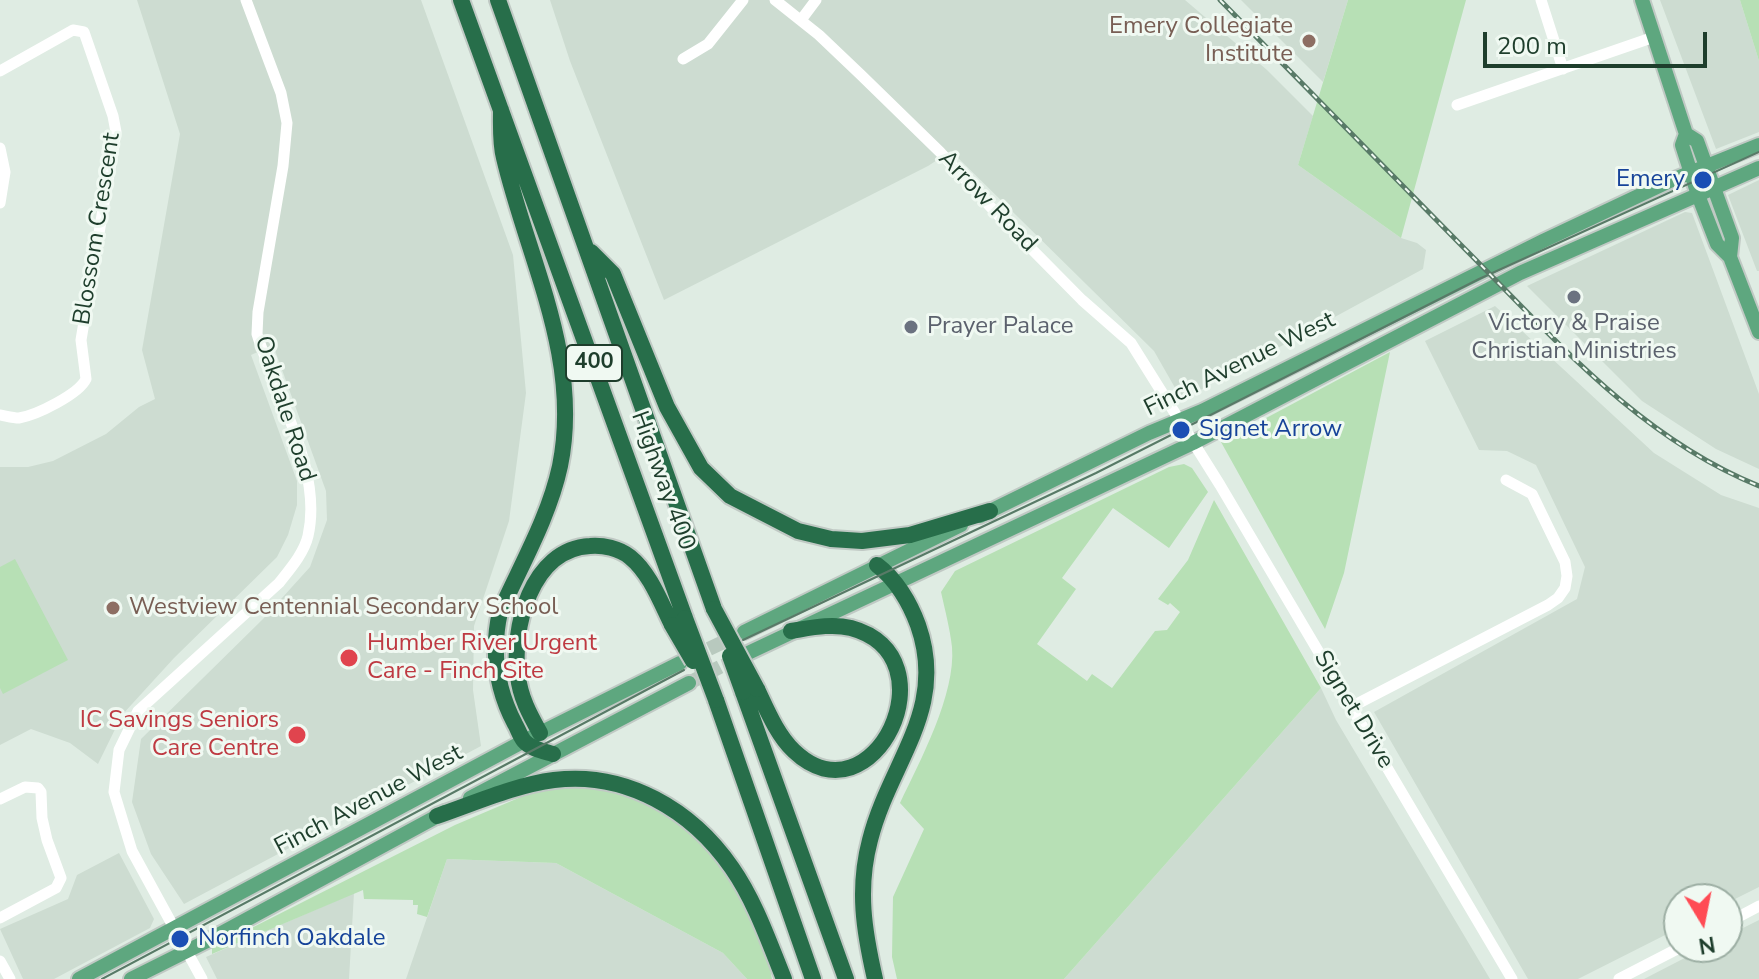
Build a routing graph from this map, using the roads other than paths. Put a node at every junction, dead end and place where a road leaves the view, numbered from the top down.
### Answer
1 (246, 0) edge
2 (461, 0) edge
3 (498, 0) edge
4 (743, 0) edge
5 (775, 0) edge
6 (816, 0) edge
7 (1541, 0) edge
8 (1642, 0) edge
9 (801, 20) junction
10 (1654, 37) junction
11 (683, 59) dead end
12 (1563, 69) junction
13 (0, 71) edge
14 (1457, 105) dead end
15 (501, 110) junction
16 (1759, 145) edge
17 (0, 148) edge
18 (1759, 168) edge
19 (1698, 170) junction
20 (1713, 189) junction
21 (1698, 195) junction
22 (0, 203) edge
23 (587, 248) junction
24 (1730, 257) junction
25 (1759, 332) edge
26 (0, 415) edge
27 (1178, 421) junction
28 (1193, 443) junction
29 (1506, 480) dead end
30 (990, 511) junction
31 (877, 565) junction
32 (893, 583) junction
33 (678, 621) junction
34 (791, 631) junction
35 (744, 632) tunnel mouth
36 (748, 653) tunnel mouth
37 (680, 663) tunnel mouth
38 (689, 683) tunnel mouth
39 (750, 691) junction
40 (1351, 707) junction
41 (540, 733) junction
42 (524, 741) junction
43 (553, 754) junction
44 (0, 799) edge
45 (437, 816) junction
46 (0, 918) edge
47 (176, 929) junction
48 (187, 950) junction
49 (1663, 956) edge
50 (0, 961) edge
51 (10, 979) edge
52 (79, 979) edge
53 (131, 979) edge
54 (202, 979) edge
55 (784, 979) edge
56 (813, 979) edge
57 (846, 979) edge
58 (875, 979) edge
59 (1512, 979) edge
60 (1619, 979) edge

1 - 47 street, Oakdale Road
2 - 15 highway, Highway 400 / 400
3 - 23 highway, Highway 400 / 400
4 - 11 street
5 - 9 street, Arrow Road
6 - 9 street
7 - 12 street
8 - 10 main road
9 - 27 street, Arrow Road
10 - 12 street
10 - 19 main road
12 - 14 street
13 - 26 street, Blossom Crescent
15 - 33 highway, Highway 400 / 400
15 - 42 highway
16 - 19 main road, Finch Avenue West
17 - 22 street
18 - 20 main road, Finch Avenue West
19 - 20 main road
19 - 21 main road
19 - 27 main road, Finch Avenue West
20 - 21 main road, Finch Avenue West
20 - 24 main road
21 - 24 main road
21 - 28 main road, Finch Avenue West
23 - 30 highway
23 - 39 highway, Highway 400 / 400, bridge
24 - 25 main road
27 - 28 street, Arrow Road
27 - 30 main road, Finch Avenue West
28 - 32 main road, Finch Avenue West
28 - 40 street, Signet Drive
29 - 40 street
30 - 31 main road, Finch Avenue West
31 - 32 highway
31 - 35 main road, Finch Avenue West
32 - 34 main road, Finch Avenue West
32 - 58 highway
33 - 41 highway
33 - 56 highway, bridge
34 - 36 main road, Finch Avenue West
34 - 39 highway
37 - 41 main road, Finch Avenue West
38 - 43 main road, Finch Avenue West
39 - 57 highway, Highway 400 / 400
40 - 59 street, Signet Drive
41 - 42 main road, Finch Avenue West
42 - 43 highway
42 - 47 main road, Finch Avenue West
43 - 45 main road, Finch Avenue West
44 - 46 street
45 - 48 main road, Finch Avenue West
45 - 55 highway
47 - 48 street, Oakdale Road
47 - 52 main road, Finch Avenue West
48 - 53 main road, Finch Avenue West
48 - 54 street, Oakdale Road
49 - 60 street
50 - 51 street

